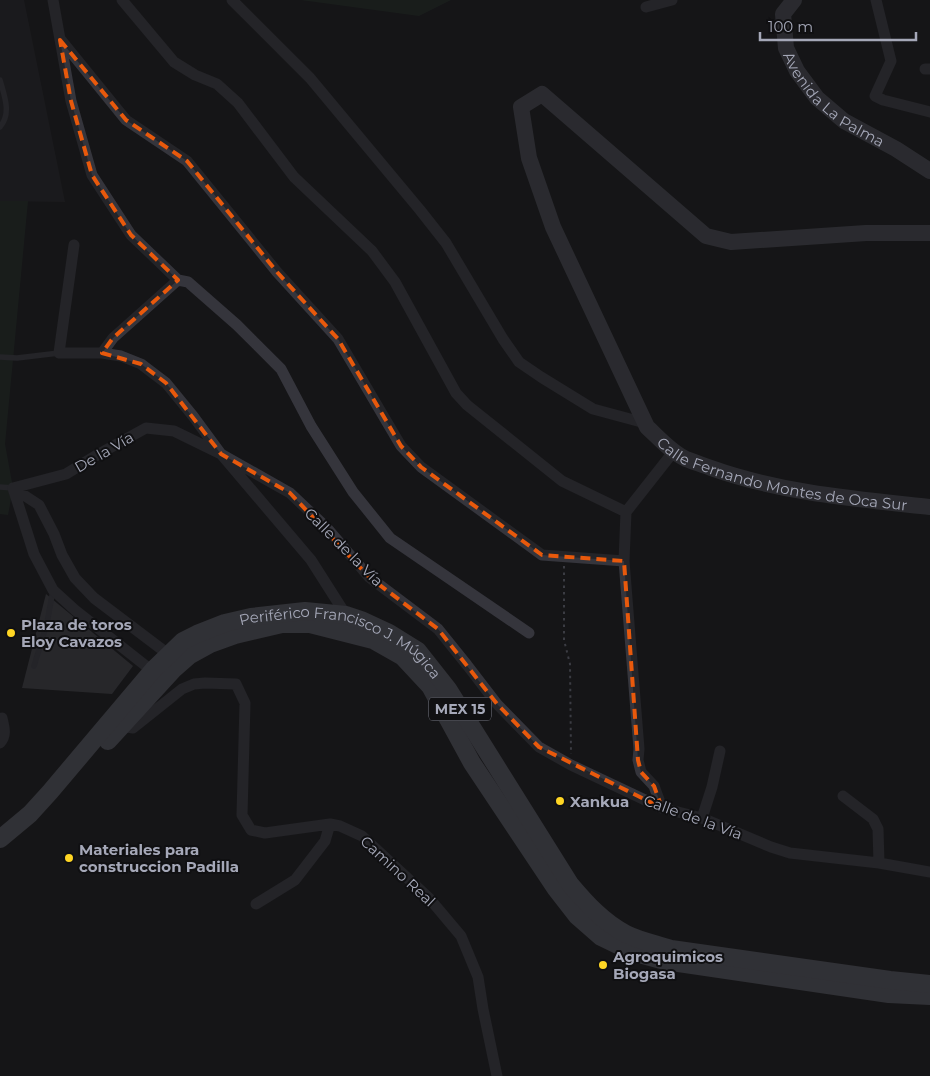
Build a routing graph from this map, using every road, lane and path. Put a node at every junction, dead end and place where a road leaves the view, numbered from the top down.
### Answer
1 (53, 0) edge
2 (122, 0) edge
3 (232, 0) edge
4 (672, 0) edge
5 (794, 0) edge
6 (876, 0) edge
7 (646, 7) dead end
8 (60, 40) junction
9 (0, 80) edge
10 (930, 112) edge
11 (0, 126) edge
12 (930, 171) edge
13 (930, 233) edge
14 (74, 245) dead end
15 (178, 280) junction
16 (59, 353) junction
17 (102, 353) junction
18 (0, 357) edge
19 (645, 423) junction
20 (674, 451) junction
21 (221, 454) junction
22 (0, 487) edge
23 (13, 488) junction
24 (930, 507) edge
25 (626, 512) junction
26 (564, 557) junction
27 (624, 561) junction
28 (53, 590) junction
29 (346, 615) junction
30 (529, 632) dead end
31 (168, 654) junction
32 (34, 666) dead end
33 (153, 670) junction
34 (2, 718) dead end
35 (121, 726) junction
36 (0, 743) edge
37 (720, 751) dead end
38 (571, 765) junction
39 (843, 796) dead end
40 (662, 808) junction
41 (702, 818) junction
42 (330, 824) junction
43 (0, 839) edge
44 (0, 852) edge
45 (879, 863) junction
46 (930, 872) edge
47 (256, 904) dead end
48 (930, 984) edge
49 (930, 996) edge
50 (497, 1076) edge

1 - 8 street
2 - 25 street
3 - 19 street
4 - 7 street
5 - 12 street, Avenida La Palma
6 - 10 street
8 - 15 street
8 - 26 street
9 - 11 lane
13 - 19 street, Calle Fernando Montes de Oca Sur
14 - 16 street
15 - 17 street
15 - 30 street
16 - 17 street
16 - 18 lane
17 - 21 street
19 - 20 street, Calle Fernando Montes de Oca Sur
20 - 24 street, Calle Fernando Montes de Oca Sur
20 - 25 street
21 - 23 street, De la Vía
21 - 29 street
21 - 38 street, Calle de la Vía
22 - 23 lane
23 - 28 street
23 - 31 street
25 - 27 street
26 - 27 street
26 - 38 path
27 - 40 street
28 - 32 lane
28 - 33 street
29 - 31 main road, Periférico Francisco J. Múgica / MEX 15
29 - 48 main road, Periférico Francisco J. Múgica / MEX 15
31 - 33 main road, Periférico Francisco J. Múgica / MEX 15
33 - 43 main road, Periférico Francisco J. Múgica / MEX 15
34 - 36 street
35 - 42 street, Camino Real
35 - 44 main road, Periférico Francisco J. Múgica / MEX 15
35 - 49 main road, Periférico Francisco J. Múgica / MEX 15
37 - 41 street
38 - 40 street, Calle de la Vía
39 - 45 street
40 - 41 street, Calle de la Vía
41 - 45 street, Calle de la Vía
42 - 47 street
42 - 50 street, Camino Real
45 - 46 street, Calle de la Vía

